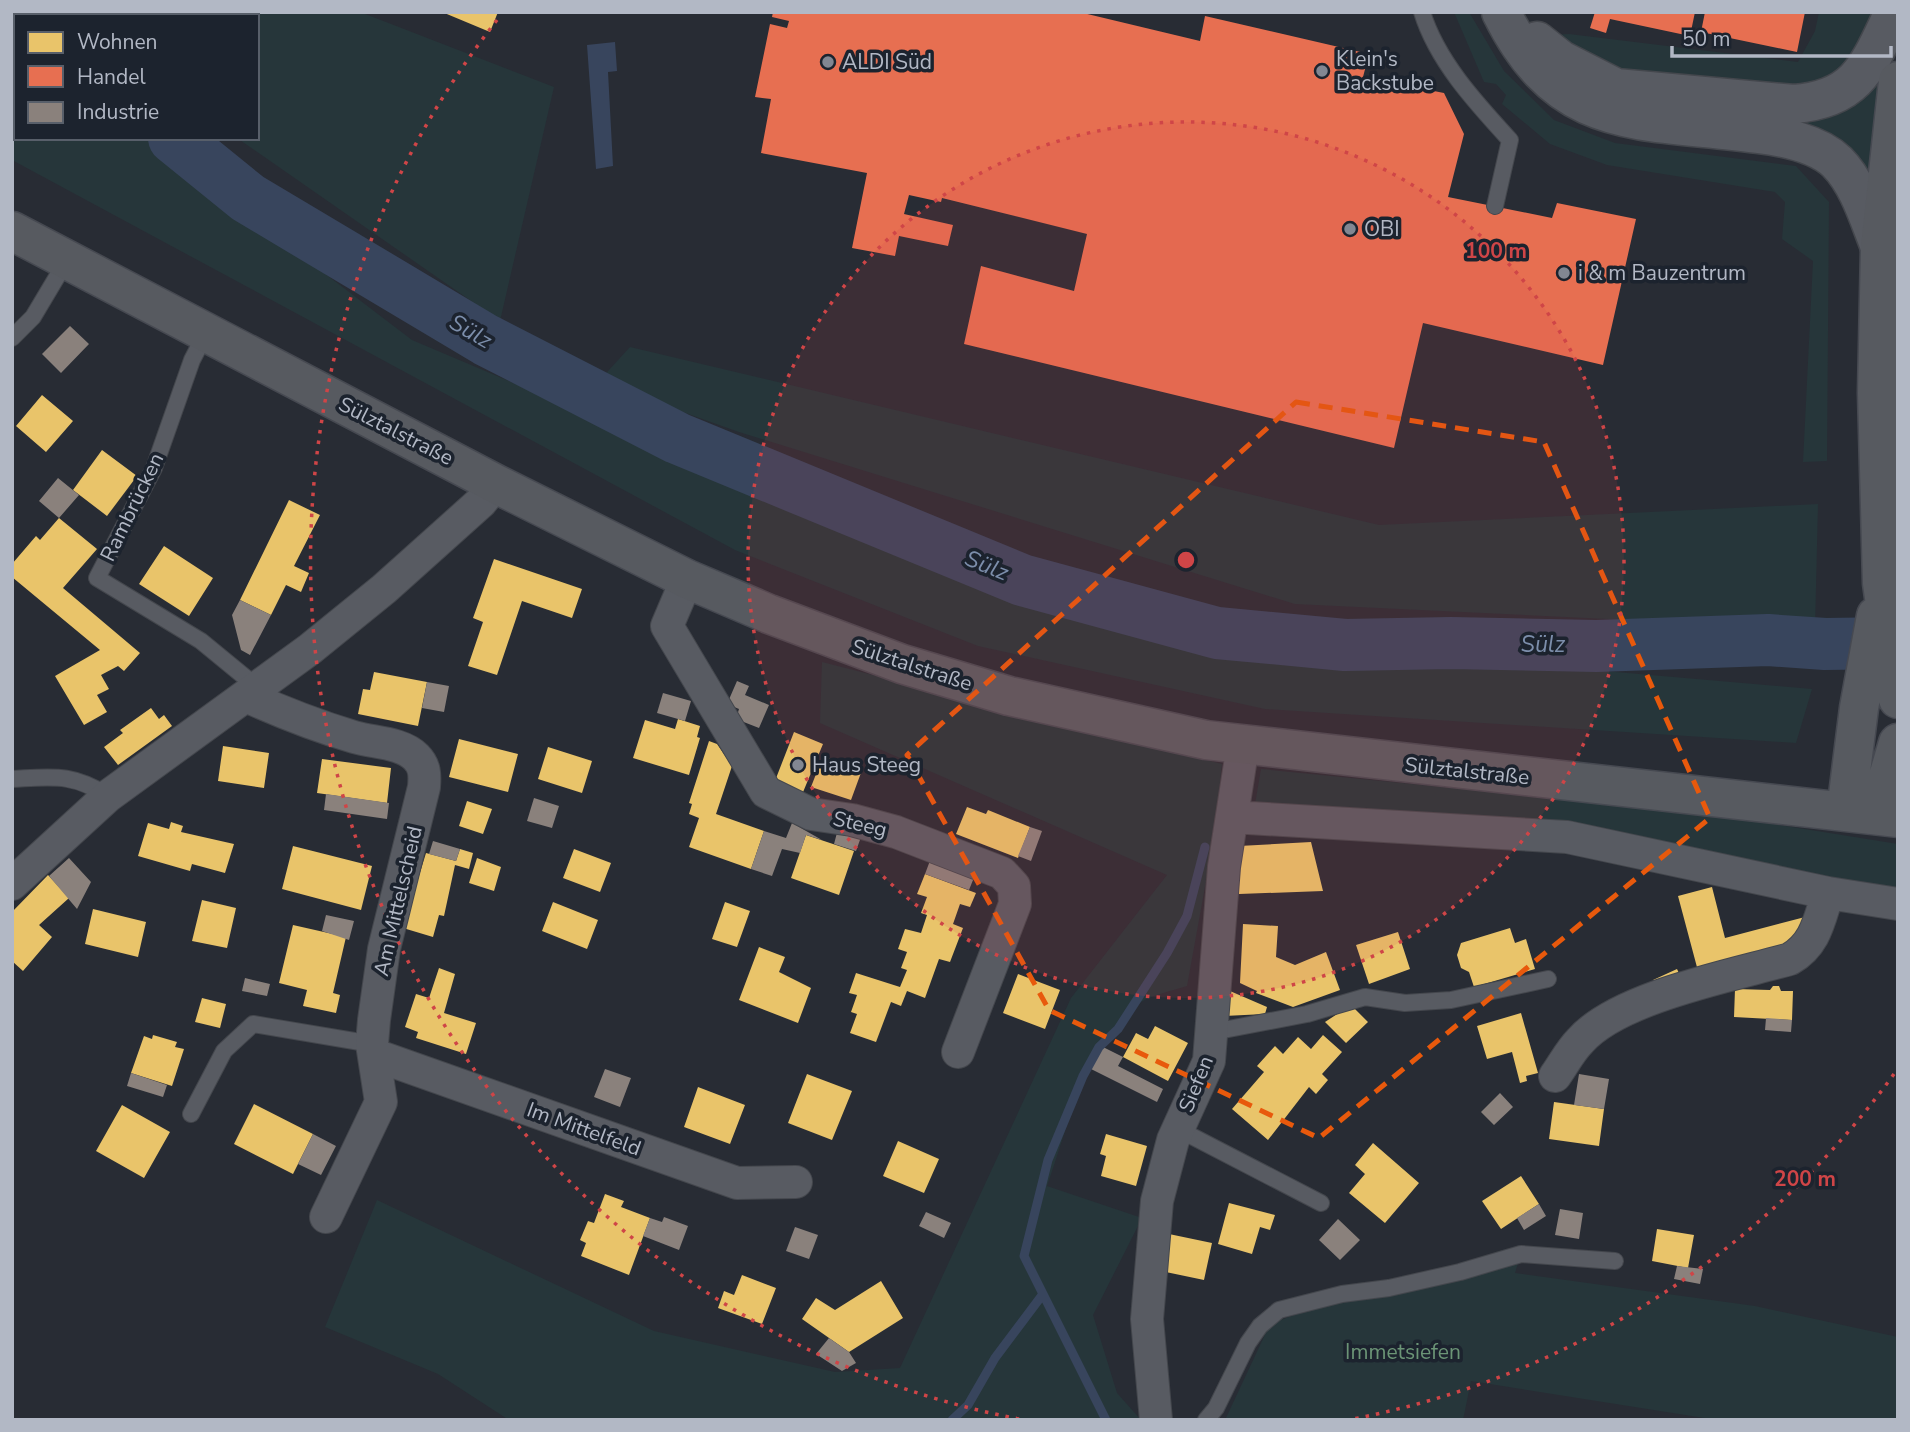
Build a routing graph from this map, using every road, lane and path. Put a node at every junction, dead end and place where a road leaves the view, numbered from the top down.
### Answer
1 (1422, 12) edge
2 (1501, 12) edge
3 (1518, 12) edge
4 (1894, 12) edge
5 (1898, 81) edge
6 (1495, 206) dead end
7 (12, 231) edge
8 (1889, 236) edge
9 (67, 260) junction
10 (206, 332) junction
11 (12, 338) edge
12 (496, 484) junction
13 (687, 579) junction
14 (1882, 583) junction
15 (252, 692) junction
16 (1898, 699) edge
17 (1898, 743) edge
18 (1243, 745) junction
19 (12, 779) edge
20 (108, 796) junction
21 (1853, 812) junction
22 (1232, 817) junction
23 (1898, 818) edge
24 (12, 884) edge
25 (1828, 893) junction
26 (1898, 904) edge
27 (1548, 979) dead end
28 (1213, 1032) junction
29 (373, 1049) junction
30 (958, 1052) dead end
31 (1555, 1076) dead end
32 (191, 1114) dead end
33 (1178, 1129) junction
34 (796, 1182) dead end
35 (1321, 1203) dead end
36 (326, 1217) dead end
37 (1615, 1261) dead end
38 (1156, 1420) edge
39 (1206, 1420) edge

1 - 6 lane
2 - 8 street
3 - 4 street
5 - 8 main road
7 - 9 main road, Sülztalstraße
8 - 14 main road
9 - 10 main road, Sülztalstraße
9 - 11 lane
10 - 12 main road, Sülztalstraße
10 - 15 lane, Rambrücken
12 - 13 main road, Sülztalstraße
12 - 15 street
13 - 18 main road, Sülztalstraße
13 - 30 street, Steeg
14 - 16 main road
14 - 21 main road
15 - 20 street
15 - 29 street, Am Mittelscheid
17 - 21 main road
18 - 21 main road, Sülztalstraße
18 - 22 street, Siefen
19 - 20 lane
20 - 24 street
21 - 23 main road, Sülztalstraße
22 - 25 street
22 - 28 street, Siefen
25 - 26 street
25 - 31 street
27 - 28 lane
28 - 33 street, Siefen
29 - 32 lane
29 - 34 street, Im Mittelfeld
29 - 36 street, Am Mittelscheid
33 - 35 lane
33 - 38 street, Siefen
37 - 39 lane

